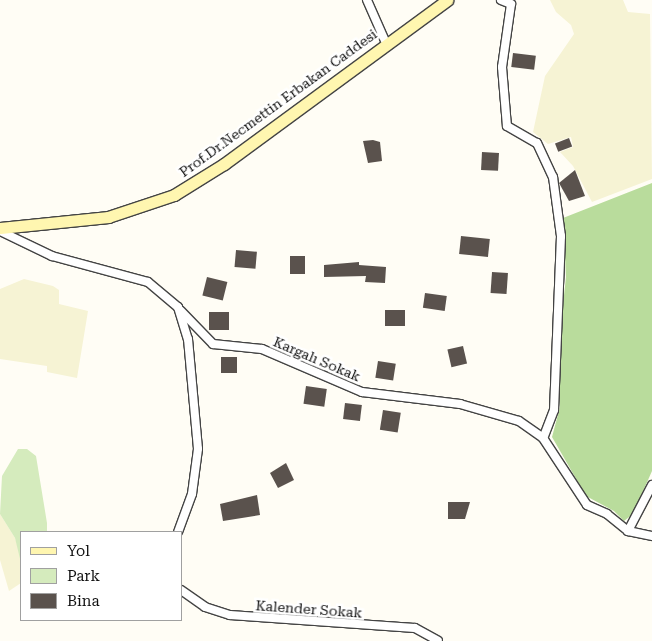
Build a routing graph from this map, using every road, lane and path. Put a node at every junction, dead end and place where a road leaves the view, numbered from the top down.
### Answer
1 (367, 0) edge
2 (447, 0) edge
3 (500, 0) edge
4 (386, 43) junction
5 (0, 230) edge
6 (178, 307) junction
7 (544, 438) junction
8 (652, 485) edge
9 (178, 531) edge
10 (628, 531) junction
11 (652, 536) edge
12 (182, 591) edge
13 (438, 641) edge

1 - 4 street
2 - 4 main road, Prof.Dr.Necmettin Erbakan Caddesi
3 - 7 street
4 - 5 main road, Prof.Dr.Necmettin Erbakan Caddesi
5 - 6 street, Kargalı Sokak
6 - 7 street, Kargalı Sokak
6 - 9 street
7 - 10 street
8 - 10 street
10 - 11 street
12 - 13 street, Kalender Sokak

